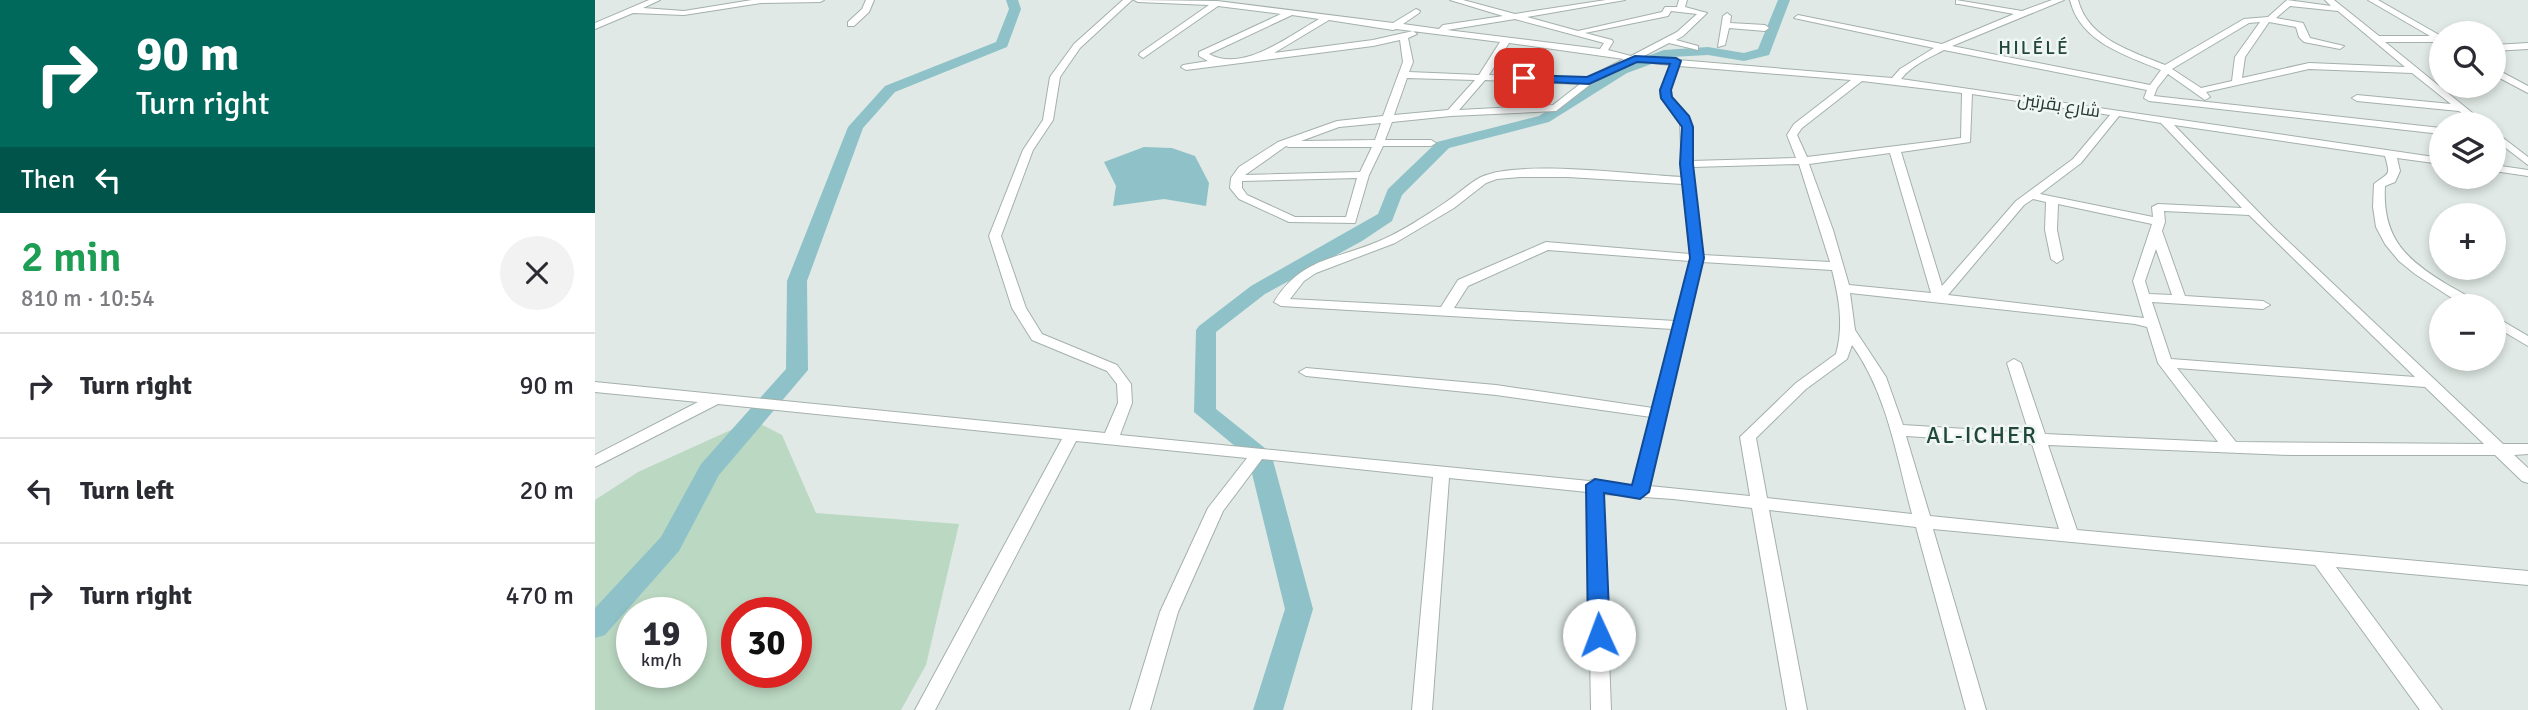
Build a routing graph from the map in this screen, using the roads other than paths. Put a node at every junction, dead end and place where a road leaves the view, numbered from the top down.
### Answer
1 (656, 0) edge
2 (820, 0) edge
3 (870, 0) edge
4 (1128, 0) edge
5 (1138, 0) edge
6 (1198, 0) edge
7 (1252, 0) edge
8 (1621, 0) edge
9 (1689, 0) edge
10 (2060, 0) edge
11 (2074, 0) edge
12 (2329, 0) edge
13 (2372, 0) edge
14 (1459, 1) edge
15 (1959, 2) edge
16 (2291, 2) edge
17 (1217, 4) junction
18 (1682, 4) edge
19 (1242, 7) junction
20 (2340, 9) junction
21 (629, 10) junction
22 (1416, 11) dead end
23 (1290, 13) junction
24 (1703, 13) junction
25 (2022, 13) junction
26 (1525, 17) junction
27 (1328, 18) junction
28 (1797, 18) dead end
29 (2268, 20) junction
30 (851, 24) dead end
31 (595, 26) edge
32 (1393, 27) junction
33 (1765, 28) dead end
34 (1423, 32) junction
35 (1577, 32) junction
36 (2429, 33) edge
37 (1404, 37) junction
38 (2379, 39) junction
39 (2429, 39) edge
40 (1506, 40) junction
41 (1667, 40) junction
42 (1721, 45) dead end
43 (2340, 46) dead end
44 (2528, 46) edge
45 (1943, 47) junction
46 (2506, 47) edge
47 (1695, 48) dead end
48 (1602, 52) junction
49 (1143, 55) dead end
50 (1259, 58) junction
51 (1635, 59) junction
52 (1676, 61) junction
53 (1218, 63) junction
54 (1186, 67) dead end
55 (2165, 69) junction
56 (2414, 70) junction
57 (1404, 75) junction
58 (1482, 78) junction
59 (1860, 78) junction
60 (2506, 78) edge
61 (1589, 80) junction
62 (1895, 81) junction
63 (2237, 82) junction
64 (1967, 90) junction
65 (2528, 90) edge
66 (2199, 91) junction
67 (2150, 93) junction
68 (2357, 98) dead end
69 (2214, 106) junction
70 (2461, 108) junction
71 (2466, 112) edge
72 (1451, 113) junction
73 (2116, 114) junction
74 (2146, 118) junction
75 (1386, 120) junction
76 (2165, 121) junction
77 (2234, 130) junction
78 (2429, 130) edge
79 (1380, 143) junction
80 (1431, 143) dead end
81 (1282, 144) junction
82 (2506, 145) edge
83 (1895, 151) junction
84 (2390, 153) junction
85 (2429, 159) edge
86 (1804, 161) junction
87 (2528, 162) edge
88 (1686, 164) junction
89 (2506, 170) edge
90 (2528, 173) edge
91 (1364, 175) junction
92 (1237, 177) junction
93 (1688, 181) junction
94 (2029, 195) junction
95 (2052, 200) junction
96 (2252, 212) junction
97 (2158, 226) junction
98 (1697, 258) junction
99 (2057, 259) dead end
100 (1836, 266) junction
101 (1843, 288) junction
102 (2455, 294) edge
103 (1913, 295) junction
104 (1939, 297) junction
105 (2143, 297) junction
106 (2180, 299) junction
107 (2263, 305) dead end
108 (1447, 309) junction
109 (1681, 325) junction
110 (2153, 325) junction
111 (2506, 327) edge
112 (1848, 331) junction
113 (2528, 341) edge
114 (2014, 363) dead end
115 (2165, 363) junction
116 (1306, 372) dead end
117 (2429, 383) junction
118 (595, 387) edge
119 (715, 399) junction
120 (1657, 413) junction
121 (1897, 430) junction
122 (1072, 435) junction
123 (1111, 438) junction
124 (2040, 439) junction
125 (2230, 446) junction
126 (2528, 449) edge
127 (2499, 450) junction
128 (1259, 453) junction
129 (595, 462) edge
130 (1442, 471) junction
131 (2528, 477) edge
132 (1595, 485) junction
133 (1640, 492) junction
134 (1761, 504) junction
135 (1922, 522) junction
136 (2070, 536) junction
137 (2320, 559) junction
138 (2528, 578) edge
139 (925, 710) edge
140 (1140, 710) edge
141 (1422, 710) edge
142 (1601, 710) edge
143 (1797, 710) edge
144 (1976, 710) edge
145 (2433, 710) edge

1 - 21 street
2 - 21 street
3 - 30 street
4 - 123 street
5 - 6 street
6 - 17 street
7 - 19 street
8 - 26 street
9 - 24 street
10 - 25 street
11 - 55 street
12 - 20 street
13 - 36 street
14 - 26 street
15 - 25 street
16 - 20 street
16 - 29 street
17 - 19 street
17 - 49 street
18 - 24 street
18 - 35 street
19 - 23 street
20 - 38 street
21 - 31 street
22 - 32 street
23 - 27 street
23 - 53 street
24 - 41 street
25 - 45 street
26 - 34 street
26 - 35 street
27 - 32 street
27 - 50 street
28 - 45 street
29 - 43 street
29 - 55 street
29 - 63 street
32 - 34 street
33 - 42 street
34 - 37 street
34 - 40 street, شارع بقرتين
35 - 48 street
37 - 50 street
37 - 57 street
38 - 39 street
38 - 56 street
40 - 48 street, شارع بقرتين
40 - 58 street
41 - 47 street
41 - 51 street
44 - 46 street
45 - 62 street
45 - 67 street
48 - 51 street, شارع بقرتين
50 - 53 street
51 - 52 street, شارع بقرتين
51 - 61 street
52 - 59 street, شارع بقرتين
52 - 88 street
53 - 54 street
55 - 66 street
55 - 67 street
56 - 63 street
56 - 70 street
57 - 58 street
57 - 75 street
58 - 61 street
58 - 72 street
59 - 62 street, شارع بقرتين
59 - 86 street
60 - 65 street
61 - 72 street
62 - 64 street, شارع بقرتين
63 - 66 street
64 - 73 street, شارع بقرتين
64 - 83 street
66 - 69 street
67 - 69 street
67 - 74 street
68 - 70 street
69 - 77 street
69 - 78 street
70 - 71 street
72 - 75 street
73 - 74 street, شارع بقرتين
73 - 94 street
74 - 76 street, شارع بقرتين
75 - 79 street
75 - 81 street
76 - 77 street, شارع بقرتين
76 - 96 street
77 - 84 street, شارع بقرتين
79 - 80 street
79 - 81 street
79 - 91 street
81 - 92 street
82 - 87 street
83 - 86 street
83 - 104 street
84 - 85 street, شارع بقرتين
84 - 102 street
86 - 88 street
86 - 100 street
88 - 93 street
89 - 90 street
91 - 92 street
91 - 92 street
93 - 98 street
93 - 108 street
94 - 95 street
94 - 104 street
95 - 97 street
95 - 99 street
96 - 97 street
96 - 117 street
97 - 105 street
97 - 106 street
98 - 100 street
98 - 108 street
98 - 109 street
100 - 101 street
101 - 103 street
101 - 112 street
103 - 104 street
103 - 110 street
105 - 106 street
105 - 110 street
106 - 107 street
108 - 109 street
109 - 120 street
110 - 115 street
111 - 113 street
112 - 121 street
112 - 134 street
114 - 124 street
115 - 117 street
115 - 125 street
116 - 120 street
117 - 127 street
118 - 119 street
119 - 122 street
119 - 129 street
120 - 133 street
121 - 124 street
121 - 135 street
122 - 123 street
122 - 139 street
123 - 128 street
124 - 125 street
124 - 136 street
125 - 127 street
126 - 127 street
127 - 131 street
128 - 130 street
128 - 140 street
130 - 132 street
130 - 141 street
132 - 133 street
132 - 142 street
133 - 134 street
134 - 135 street
134 - 143 street
135 - 136 street
135 - 144 street
136 - 137 street
137 - 138 street
137 - 145 street

